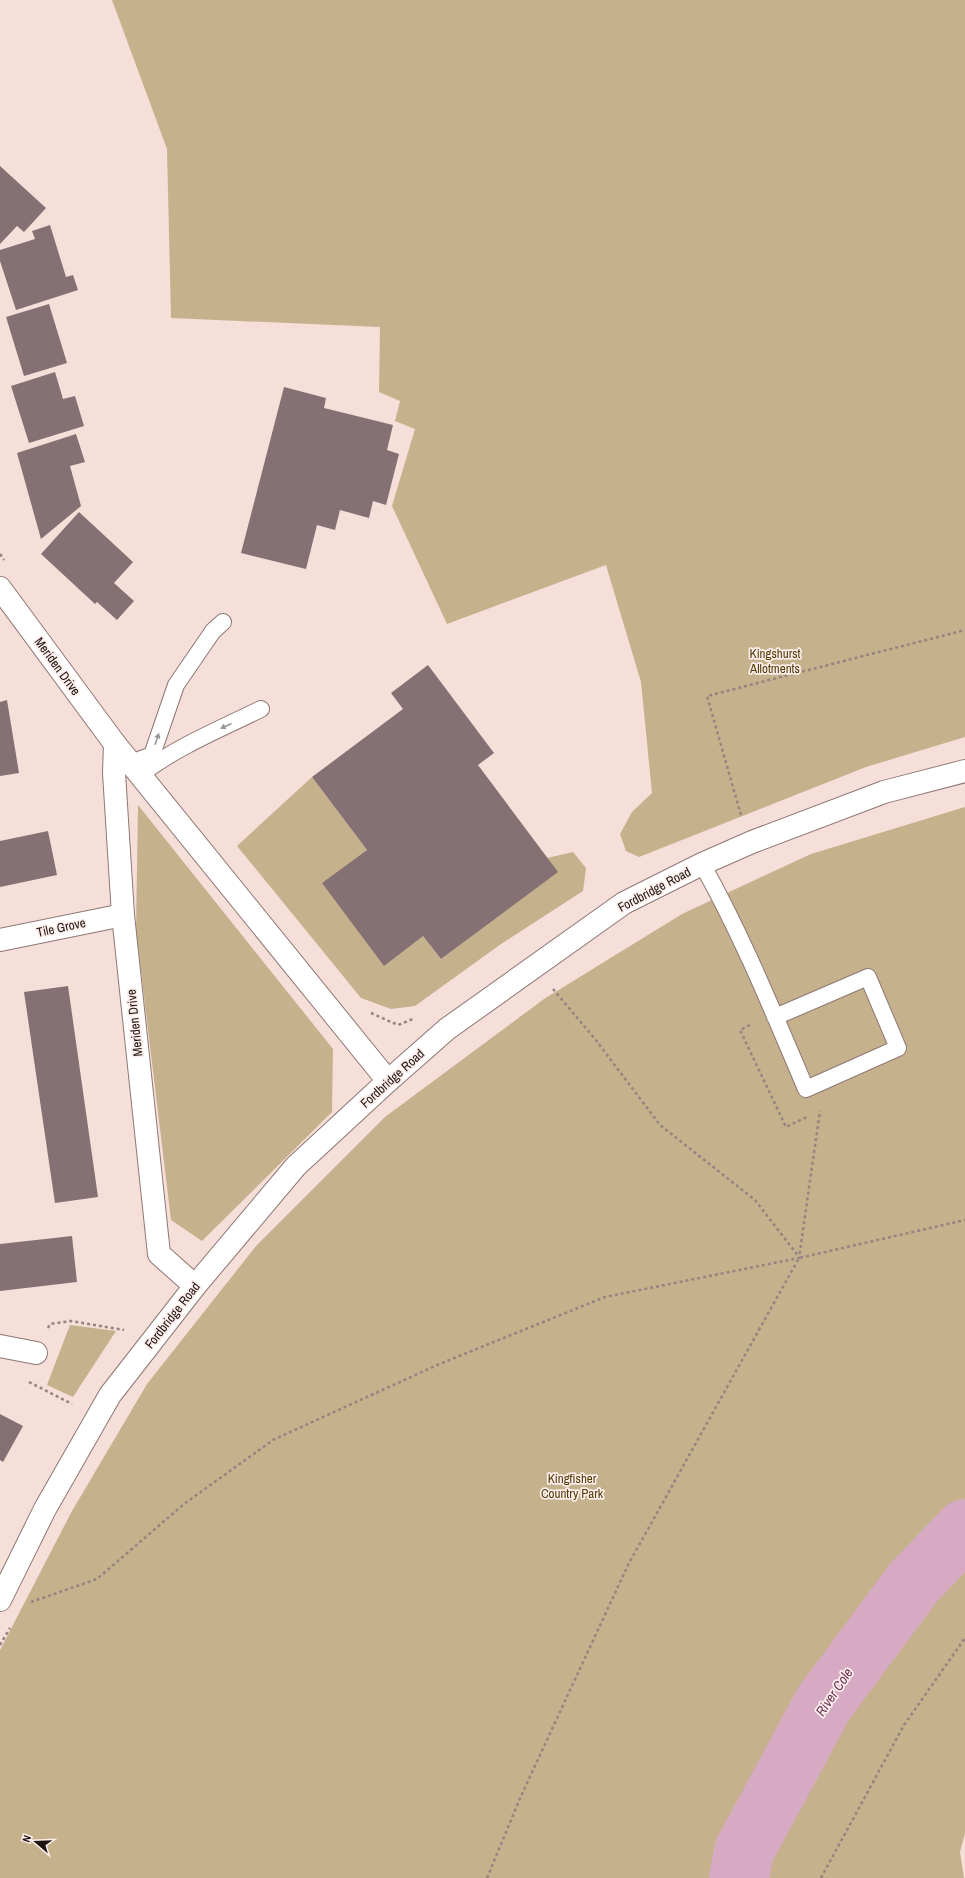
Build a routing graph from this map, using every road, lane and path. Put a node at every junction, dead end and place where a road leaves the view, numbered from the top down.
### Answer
1 (0, 554) edge
2 (9, 566) dead end
3 (0, 588) edge
4 (223, 622) dead end
5 (965, 630) edge
6 (261, 710) dead end
7 (115, 744) junction
8 (136, 769) junction
9 (965, 771) edge
10 (752, 842) junction
11 (702, 864) junction
12 (123, 915) junction
13 (0, 940) edge
14 (552, 988) dead end
15 (369, 1012) dead end
16 (419, 1017) dead end
17 (775, 1017) junction
18 (388, 1081) junction
19 (820, 1110) dead end
20 (965, 1220) edge
21 (800, 1258) junction
22 (195, 1286) junction
23 (150, 1343) junction
24 (0, 1346) edge
25 (36, 1353) junction
26 (98, 1416) junction
27 (0, 1600) edge
28 (24, 1605) dead end
29 (12, 1625) dead end
30 (965, 1638) edge
31 (0, 1645) edge
32 (487, 1878) edge
33 (821, 1878) edge

1 - 2 path
3 - 7 street, Meriden Drive
8 -> 4 lane
5 - 10 path
6 -> 8 lane
7 - 8 street, Meriden Drive
7 - 12 street, Meriden Drive
8 - 18 street, Meriden Drive
9 - 10 street, Fordbridge Road
10 - 11 street, Fordbridge Road
11 - 17 lane
11 - 18 street, Fordbridge Road
12 - 13 street, Tile Grove
12 - 22 street, Meriden Drive
14 - 21 path
15 - 16 path
17 - 17 lane
18 - 22 street, Fordbridge Road
19 - 21 path
20 - 21 path
21 - 28 path
21 - 32 path
22 - 23 street, Fordbridge Road
23 - 25 path
23 - 26 street, Fordbridge Road
24 - 25 street
25 - 26 path
26 - 27 street, Fordbridge Road
29 - 31 path
30 - 33 path

